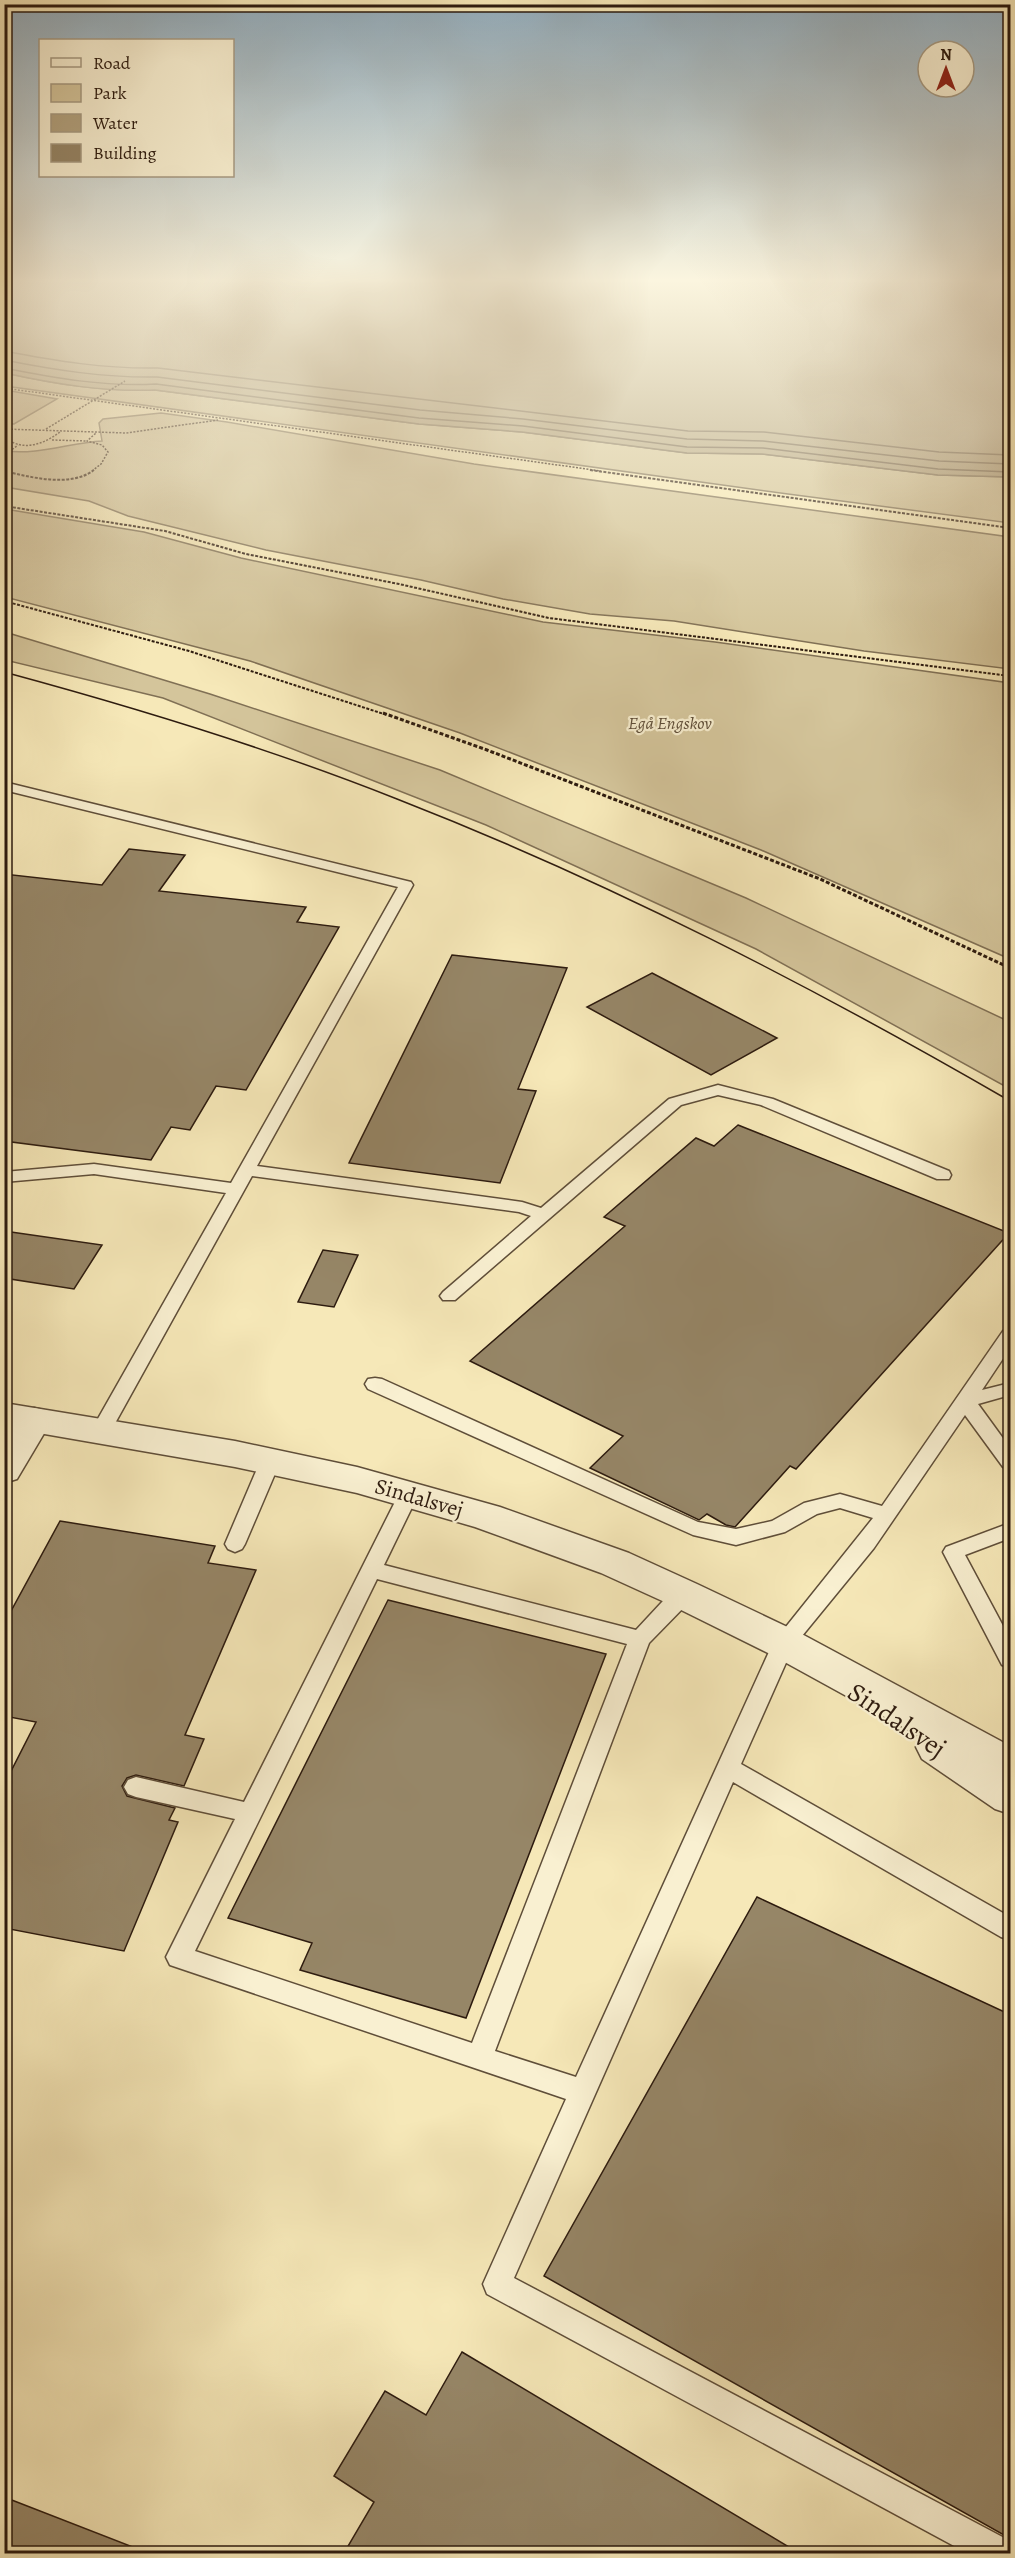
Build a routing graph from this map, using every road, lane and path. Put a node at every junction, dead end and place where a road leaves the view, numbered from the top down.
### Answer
1 (73, 398) edge
2 (95, 398) edge
3 (91, 401) junction
4 (221, 419) junction
5 (4, 429) edge
6 (9, 429) junction
7 (46, 430) junction
8 (60, 432) junction
9 (96, 434) junction
10 (50, 440) junction
11 (87, 441) junction
12 (18, 445) junction
13 (4, 456) edge
14 (4, 471) edge
15 (4, 506) edge
16 (1011, 528) edge
17 (4, 601) edge
18 (1011, 676) edge
19 (4, 786) edge
20 (1011, 968) edge
21 (246, 1170) junction
22 (943, 1175) dead end
23 (4, 1177) edge
24 (236, 1189) junction
25 (543, 1215) junction
26 (449, 1296) dead end
27 (1011, 1335) edge
28 (375, 1384) dead end
29 (1011, 1389) edge
30 (965, 1401) junction
31 (19, 1417) edge
32 (101, 1431) junction
33 (270, 1462) junction
34 (1011, 1462) edge
35 (4, 1470) edge
36 (408, 1494) junction
37 (887, 1515) junction
38 (1011, 1530) edge
39 (235, 1544) dead end
40 (371, 1570) junction
41 (683, 1594) junction
42 (639, 1639) junction
43 (784, 1643) junction
44 (1011, 1659) edge
45 (1011, 1766) edge
46 (728, 1768) junction
47 (136, 1787) dead end
48 (1011, 1797) edge
49 (250, 1813) junction
50 (1011, 1929) edge
51 (479, 2058) junction
52 (583, 2092) junction
53 (1002, 2553) edge

1 - 3 path
2 - 3 path
3 - 4 path
3 - 7 path
4 - 9 path
4 - 16 path
5 - 6 path
6 - 7 path
6 - 12 path
7 - 8 path
8 - 9 path
8 - 10 path
9 - 11 path
10 - 11 path
10 - 12 path
11 - 14 path
12 - 13 path
15 - 18 path
17 - 20 path
19 - 21 lane
21 - 24 lane
21 - 25 lane
22 - 25 lane
23 - 24 lane
24 - 32 lane
25 - 26 lane
27 - 30 lane
28 - 37 lane
29 - 30 lane
30 - 34 lane
30 - 37 lane
31 - 32 street, Sindalsvej
31 - 35 street, Sindalsvej
32 - 33 street, Sindalsvej
33 - 36 street, Sindalsvej
33 - 39 lane
36 - 40 lane
36 - 41 street, Sindalsvej
37 - 43 lane
38 - 44 lane
40 - 42 lane
40 - 49 lane
41 - 42 lane
41 - 43 street, Sindalsvej
42 - 51 lane
43 - 45 street, Sindalsvej
43 - 46 lane
43 - 48 street, Sindalsvej
46 - 50 lane
46 - 52 lane
47 - 49 lane
49 - 51 lane
51 - 52 lane
52 - 53 lane

